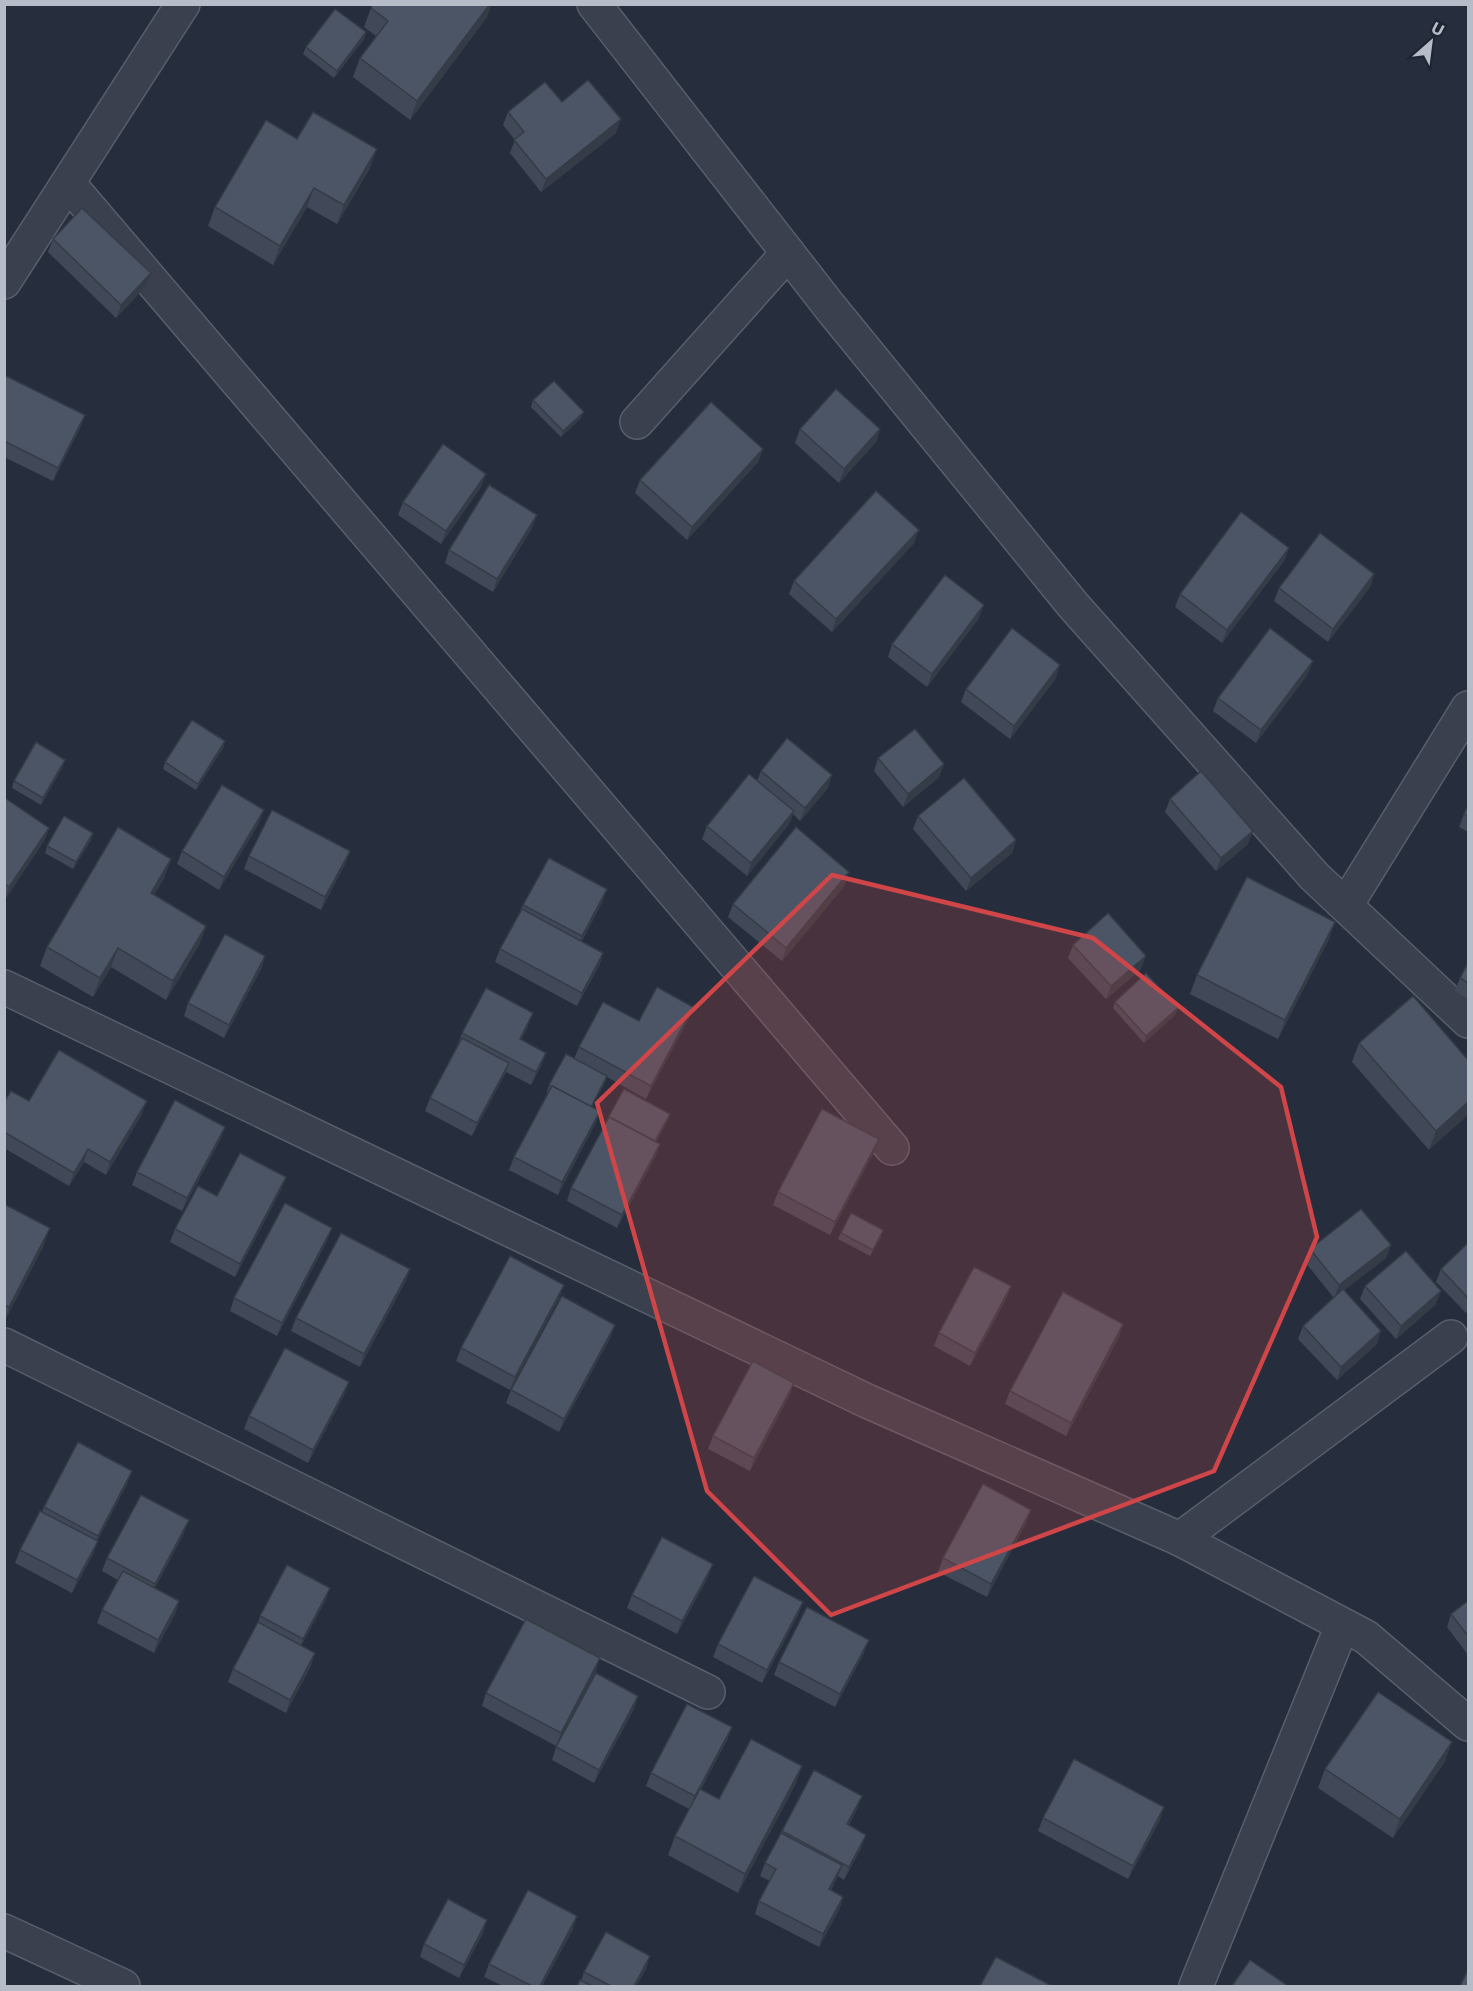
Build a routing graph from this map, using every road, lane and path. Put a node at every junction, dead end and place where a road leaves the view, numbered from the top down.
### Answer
1 (183, 4) edge
2 (594, 4) edge
3 (68, 183) junction
4 (788, 253) junction
5 (4, 282) edge
6 (637, 422) dead end
7 (1468, 708) edge
8 (1346, 905) junction
9 (4, 987) edge
10 (1468, 1021) edge
11 (892, 1148) dead end
12 (1451, 1337) dead end
13 (4, 1345) edge
14 (1180, 1539) junction
15 (1342, 1626) junction
16 (708, 1692) dead end
17 (1468, 1724) edge
18 (4, 1931) edge
19 (123, 1986) edge
20 (1196, 1986) edge

1 - 3 street
2 - 4 street
3 - 5 street
3 - 11 street
4 - 6 street
4 - 8 street
7 - 8 street
8 - 10 street
9 - 14 street
12 - 14 street
13 - 16 street
14 - 15 street
15 - 17 street
15 - 20 street
18 - 19 street

